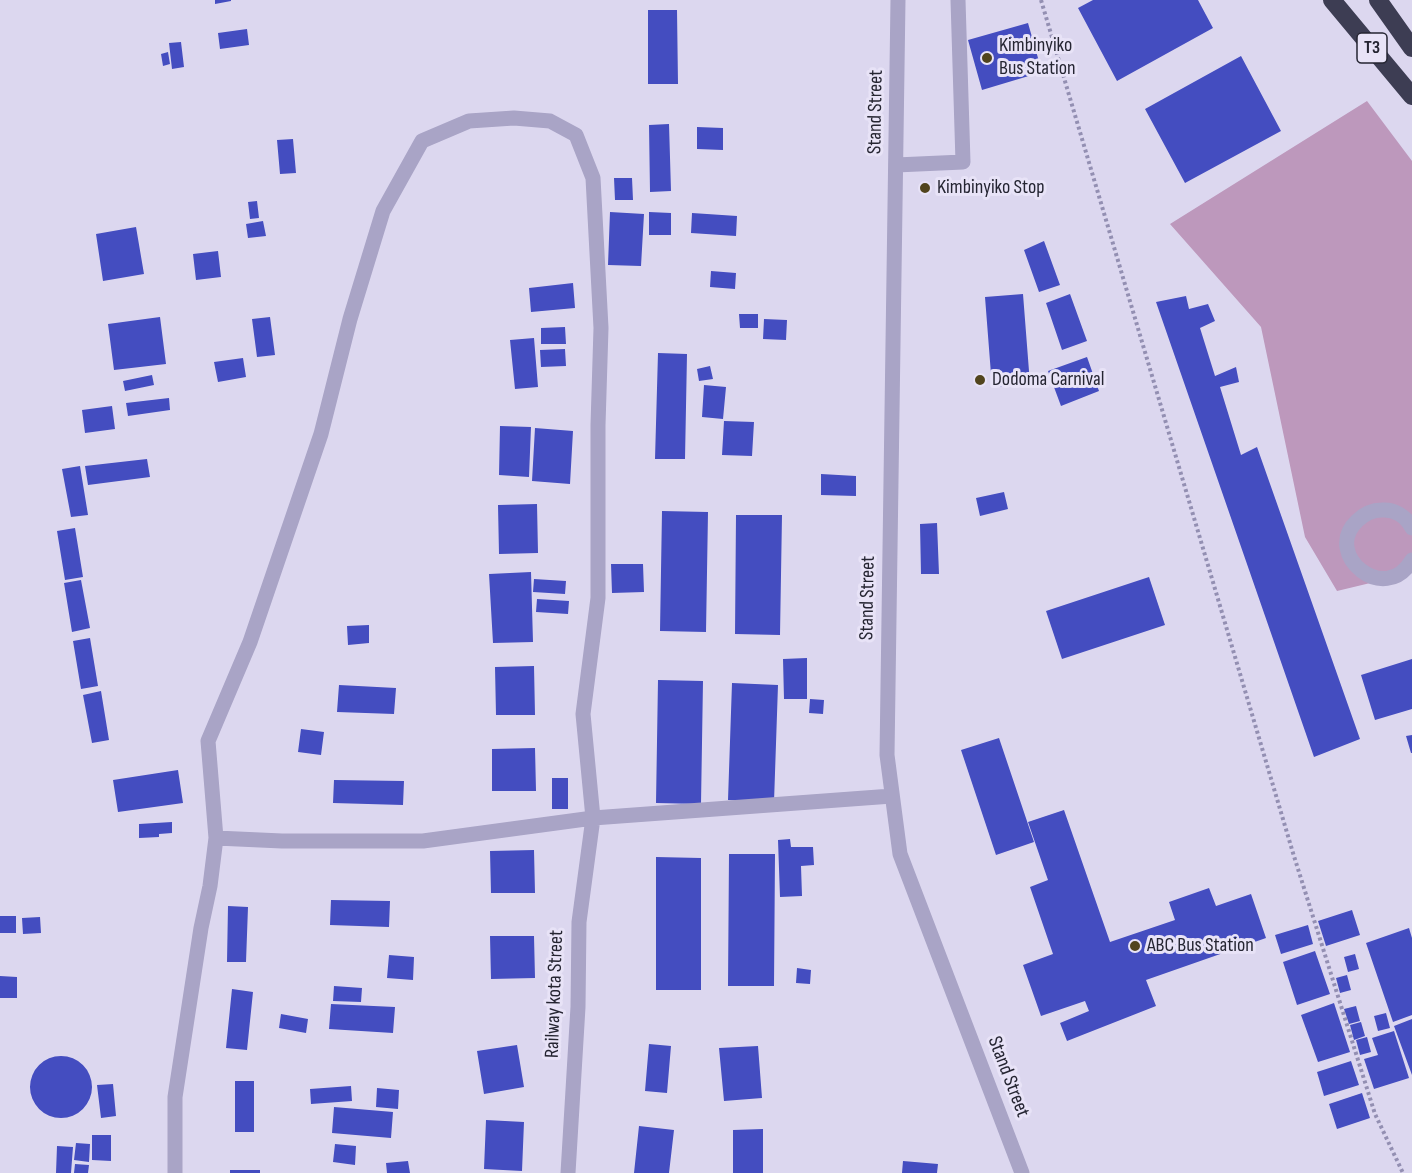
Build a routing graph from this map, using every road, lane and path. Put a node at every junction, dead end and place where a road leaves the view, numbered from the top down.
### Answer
1 (898, 0) edge
2 (958, 0) edge
3 (1041, 0) edge
4 (1332, 0) edge
5 (1378, 0) edge
6 (1412, 48) edge
7 (1412, 96) edge
8 (896, 165) junction
9 (1412, 525) edge
10 (1412, 560) edge
11 (892, 796) junction
12 (593, 818) junction
13 (216, 838) junction
14 (175, 1173) edge
15 (568, 1173) edge
16 (1022, 1173) edge
17 (1403, 1173) edge

1 - 8 street, Stand Street
2 - 8 street
3 - 17 path
4 - 7 highway, T3
5 - 6 highway, T3
8 - 11 street, Stand Street
9 - 10 street
11 - 12 street
11 - 16 street, Stand Street
12 - 13 street
12 - 13 street, Railway kota Street
12 - 15 street, Railway kota Street
13 - 14 street, Railway kota Street

